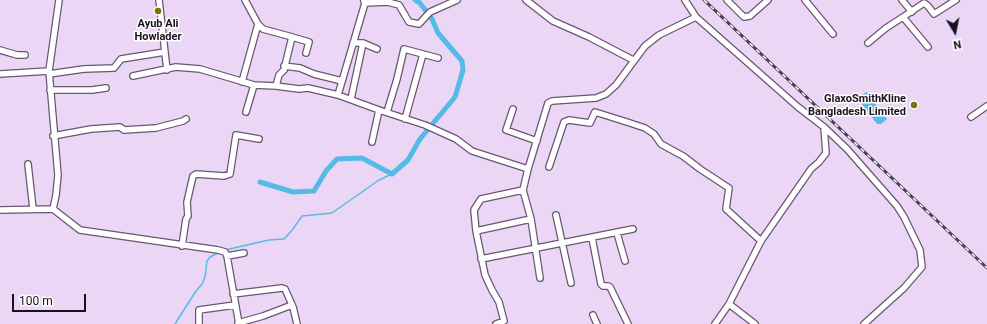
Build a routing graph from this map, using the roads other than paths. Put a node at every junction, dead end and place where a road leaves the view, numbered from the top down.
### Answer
1 (59, 0) edge
2 (160, 0) edge
3 (245, 0) edge
4 (457, 0) edge
5 (526, 0) edge
6 (685, 0) edge
7 (727, 0) edge
8 (768, 0) edge
9 (805, 0) edge
10 (902, 0) edge
11 (956, 0) edge
12 (364, 2) edge
13 (912, 12) junction
14 (696, 17) junction
15 (904, 17) junction
16 (258, 24) junction
17 (833, 34) dead end
18 (292, 37) junction
19 (353, 43) junction
20 (363, 43) junction
21 (868, 43) dead end
22 (928, 47) dead end
23 (377, 49) dead end
24 (0, 50) edge
25 (165, 52) junction
26 (306, 53) dead end
27 (423, 54) junction
28 (25, 55) dead end
29 (438, 58) dead end
30 (633, 60) junction
31 (284, 66) junction
32 (167, 70) junction
33 (49, 72) junction
34 (0, 74) edge
35 (133, 76) dead end
36 (242, 82) junction
37 (342, 82) junction
38 (254, 85) junction
39 (276, 86) junction
40 (106, 88) dead end
41 (50, 90) junction
42 (338, 95) junction
43 (351, 99) junction
44 (987, 106) edge
45 (513, 109) dead end
46 (379, 110) junction
47 (246, 112) dead end
48 (387, 112) junction
49 (971, 117) dead end
50 (186, 119) dead end
51 (405, 119) junction
52 (824, 127) junction
53 (53, 136) junction
54 (259, 139) dead end
55 (537, 141) junction
56 (372, 142) dead end
57 (28, 164) dead end
58 (549, 167) dead end
59 (528, 169) junction
60 (523, 190) junction
61 (34, 209) junction
62 (53, 209) junction
63 (0, 210) edge
64 (556, 215) dead end
65 (531, 219) junction
66 (633, 229) dead end
67 (476, 231) junction
68 (617, 232) junction
69 (592, 238) junction
70 (761, 241) junction
71 (562, 244) junction
72 (182, 246) junction
73 (535, 248) junction
74 (244, 253) dead end
75 (226, 254) junction
76 (481, 259) junction
77 (624, 261) dead end
78 (540, 278) dead end
79 (571, 284) dead end
80 (233, 294) junction
81 (729, 304) junction
82 (235, 305) junction
83 (292, 305) junction
84 (593, 315) dead end
85 (238, 323) edge
86 (199, 324) edge
87 (297, 324) edge
88 (496, 324) edge
89 (597, 324) edge
90 (628, 324) edge
91 (715, 324) edge
92 (756, 324) edge
93 (864, 324) edge

1 - 33 street
2 - 25 street
3 - 16 street
4 - 12 street
5 - 30 street
6 - 14 street
7 - 8 street
9 - 17 street
10 - 13 street
11 - 13 street
12 - 19 street
13 - 15 street
14 - 30 street
14 - 52 street
15 - 21 street
15 - 22 street
16 - 18 street
16 - 36 street
18 - 26 street
18 - 31 street
19 - 20 street
19 - 37 street
20 - 23 street
20 - 43 street
24 - 28 street
25 - 32 street
25 - 33 street
27 - 29 street
27 - 48 street
27 - 51 street
30 - 55 street
31 - 37 street
31 - 39 street
32 - 35 street
32 - 36 street
33 - 34 street
33 - 41 street
36 - 38 street
37 - 42 street
38 - 39 street
38 - 47 street
39 - 42 street
40 - 41 street
41 - 53 street
42 - 43 street
43 - 46 street
44 - 49 street
45 - 55 street
46 - 48 street
46 - 56 street
48 - 51 street
50 - 53 street
51 - 59 street
52 - 70 street
52 - 93 street
53 - 62 street
54 - 72 street
55 - 59 street
57 - 61 street
58 - 70 street
59 - 60 street
60 - 65 street
60 - 67 street
61 - 62 street
61 - 63 street
62 - 72 street
64 - 71 street
65 - 67 street
65 - 73 street
66 - 68 street
67 - 76 street
68 - 69 street
68 - 77 street
69 - 71 street
69 - 90 street
70 - 81 street
71 - 73 street
71 - 79 street
72 - 75 street
73 - 76 street
73 - 78 street
74 - 75 street
75 - 80 street
76 - 88 street
80 - 82 street
80 - 83 street
81 - 91 street
81 - 92 street
82 - 85 street
82 - 86 street
83 - 85 street
83 - 87 street
84 - 89 street

